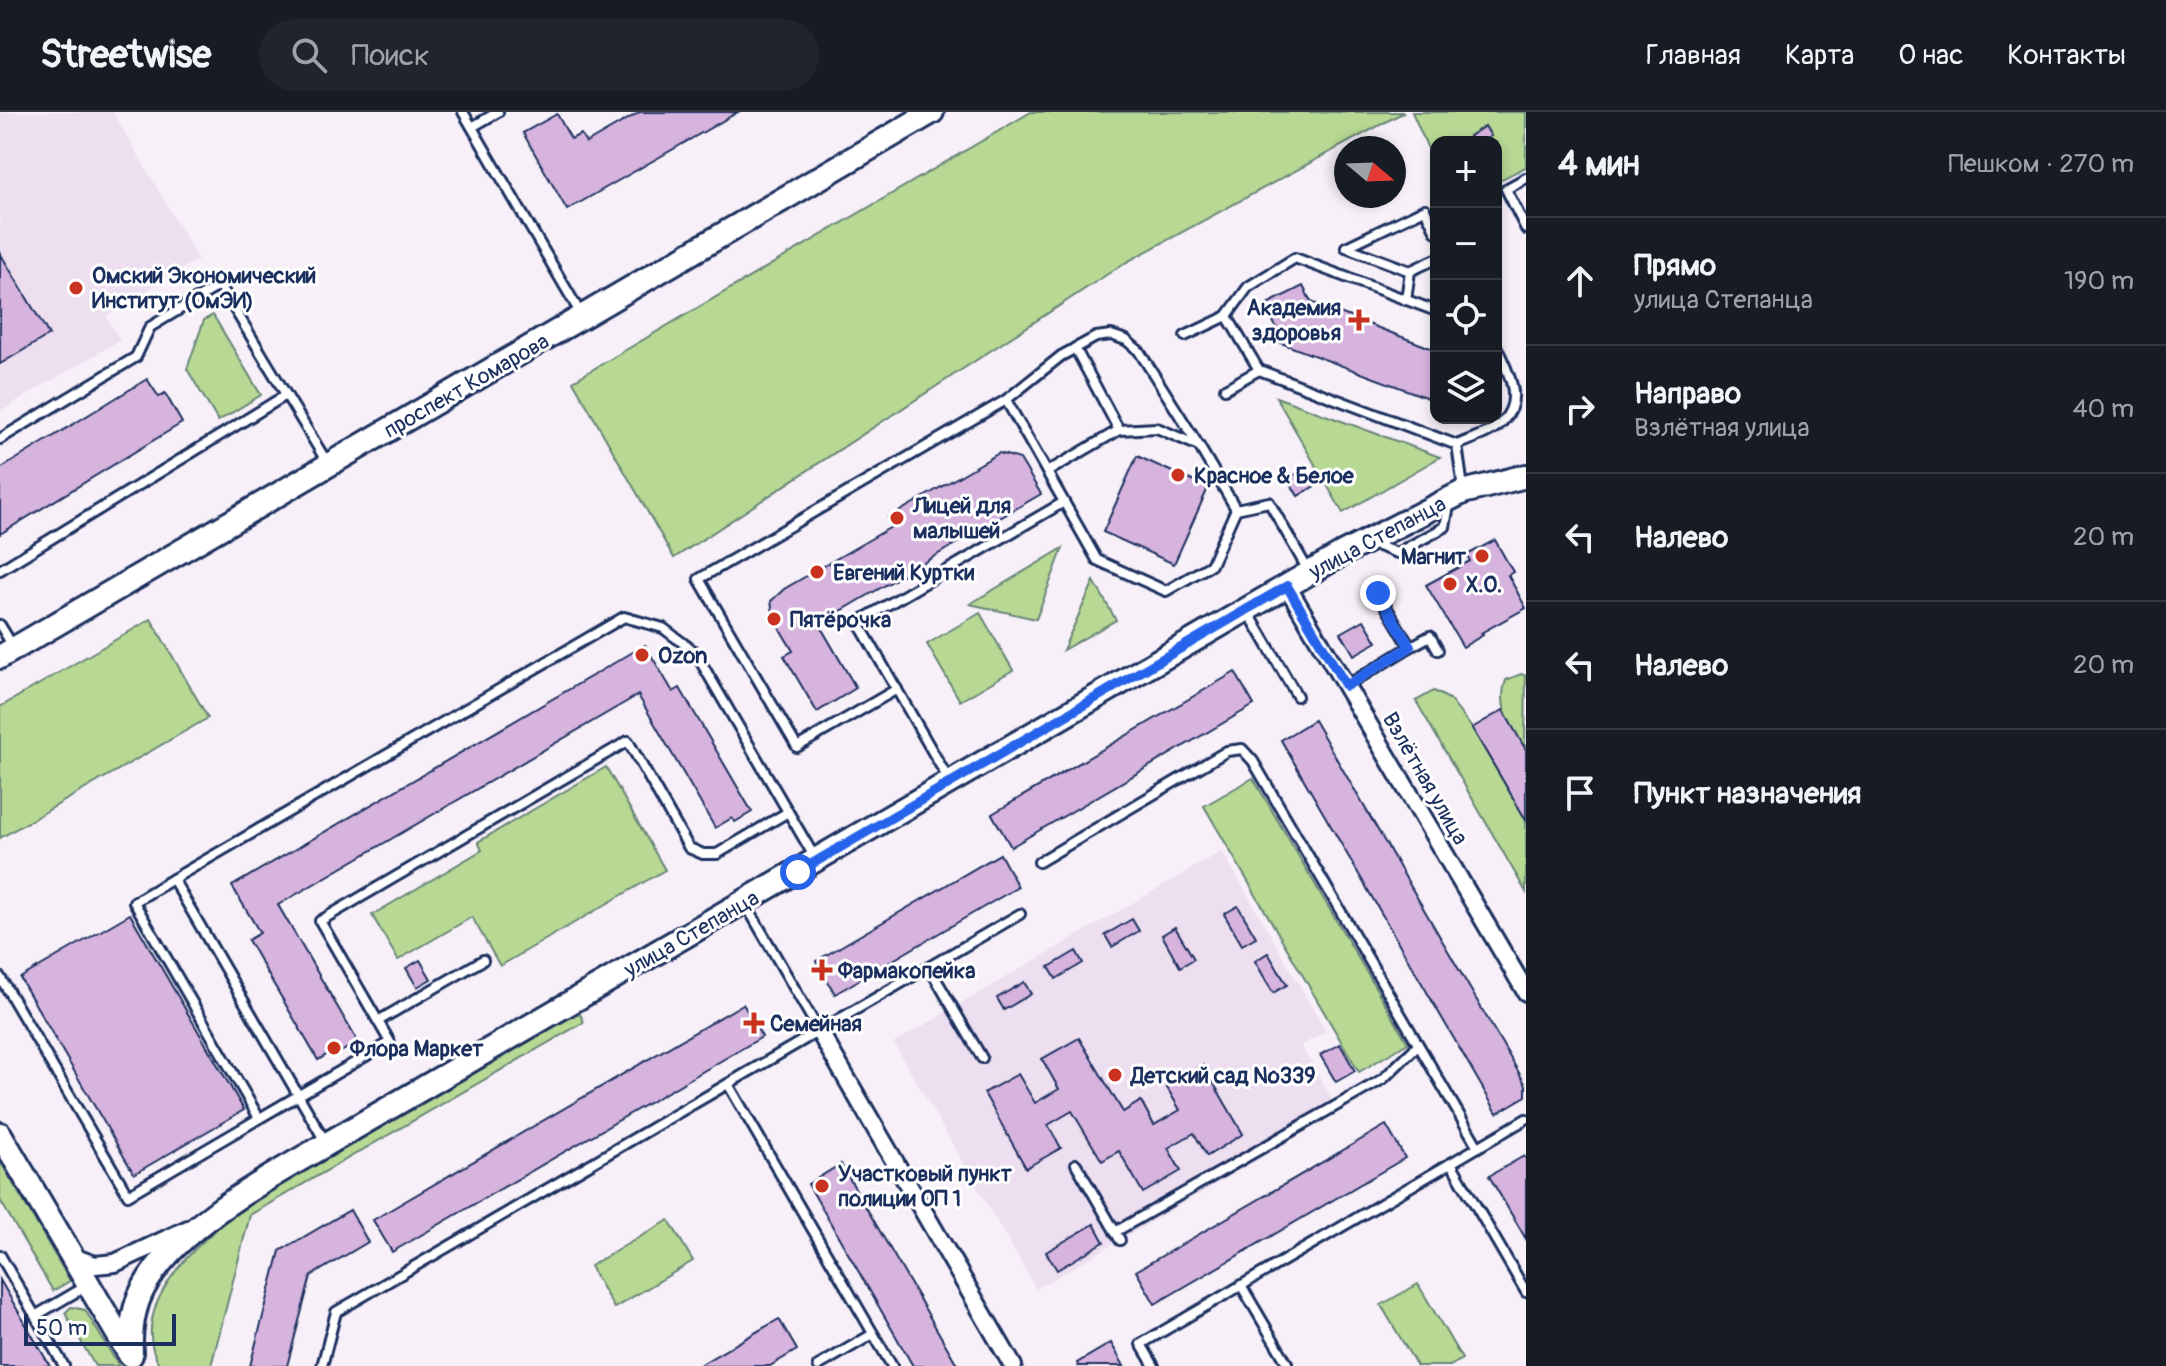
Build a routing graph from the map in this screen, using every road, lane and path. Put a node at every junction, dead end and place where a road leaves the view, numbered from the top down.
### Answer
1 (463, 112) edge
2 (498, 112) edge
3 (932, 112) edge
4 (472, 127) junction
5 (1526, 178) edge
6 (1430, 219) edge
7 (1526, 229) edge
8 (1430, 262) edge
9 (1410, 271) junction
10 (1406, 300) junction
11 (1430, 309) edge
12 (1227, 316) junction
13 (582, 317) junction
14 (1185, 336) dead end
15 (1075, 348) junction
16 (1499, 352) edge
17 (1259, 370) junction
18 (1225, 389) dead end
19 (286, 395) junction
20 (1006, 400) junction
21 (1119, 430) junction
22 (0, 439) edge
23 (1457, 445) junction
24 (1199, 446) junction
25 (329, 465) junction
26 (1047, 472) junction
27 (1526, 476) edge
28 (1457, 495) junction
29 (1064, 502) junction
30 (1236, 509) junction
31 (0, 570) edge
32 (1310, 573) junction
33 (1287, 586) junction
34 (1378, 593) dead end
35 (1247, 610) junction
36 (0, 625) edge
37 (1410, 647) junction
38 (1438, 650) dead end
39 (7, 653) edge
40 (1346, 686) junction
41 (897, 689) junction
42 (1297, 696) dead end
43 (951, 782) junction
44 (788, 812) junction
45 (817, 861) junction
46 (1039, 862) dead end
47 (173, 879) junction
48 (745, 903) junction
49 (1020, 914) dead end
50 (483, 960) dead end
51 (929, 967) junction
52 (0, 977) edge
53 (1526, 992) edge
54 (378, 1021) junction
55 (819, 1031) junction
56 (1418, 1045) junction
57 (982, 1058) dead end
58 (728, 1084) junction
59 (298, 1095) junction
60 (259, 1118) junction
61 (1526, 1119) edge
62 (0, 1134) edge
63 (327, 1144) junction
64 (1478, 1147) junction
65 (1451, 1163) junction
66 (1076, 1164) dead end
67 (200, 1224) junction
68 (0, 1255) edge
69 (73, 1257) junction
70 (89, 1284) junction
71 (1241, 1285) junction
72 (1526, 1292) edge
73 (35, 1316) junction
74 (873, 1334) junction
75 (134, 1361) edge
76 (1287, 1363) dead end
77 (64, 1366) edge
78 (322, 1366) edge
79 (818, 1366) edge
80 (892, 1366) edge
81 (1013, 1366) edge
82 (1154, 1366) edge

1 - 4 lane
2 - 4 lane
3 - 13 street, проспект Комарова
4 - 13 lane
5 - 7 lane
6 - 9 lane
8 - 9 lane
9 - 10 lane
10 - 11 lane
10 - 12 lane
12 - 14 lane
12 - 17 lane
13 - 25 street, проспект Комарова
15 - 20 lane
15 - 21 lane
15 - 24 lane
16 - 23 lane
17 - 18 lane
17 - 23 lane
19 - 22 lane
19 - 25 lane
19 - 31 lane
20 - 26 lane
20 - 41 lane
21 - 24 lane
21 - 26 lane
23 - 28 lane
24 - 30 lane
25 - 39 street, проспект Комарова
26 - 29 lane
27 - 28 street, улица Степанца
28 - 32 street, улица Степанца
29 - 30 lane
29 - 41 lane
30 - 32 lane
32 - 33 street, улица Степанца
33 - 35 street, улица Степанца
33 - 40 street, Взлётная улица
34 - 37 lane
35 - 42 lane
35 - 43 street, улица Степанца
36 - 39 lane
37 - 38 lane
37 - 40 lane
40 - 53 street, Взлётная улица
41 - 43 lane
43 - 45 street, улица Степанца
44 - 45 lane
44 - 47 lane
44 - 54 lane
45 - 48 street, улица Степанца
46 - 56 lane
47 - 59 lane
47 - 60 lane
48 - 55 lane
48 - 63 street, улица Степанца
49 - 51 lane
50 - 54 lane
51 - 55 lane
51 - 57 lane
52 - 60 lane
54 - 59 lane
55 - 58 lane
55 - 81 street
56 - 64 lane
56 - 66 lane
58 - 74 lane
58 - 78 lane
59 - 60 lane
59 - 63 lane
61 - 64 lane
62 - 69 street
63 - 67 street, улица Степанца
64 - 65 lane
65 - 71 lane
65 - 72 lane
67 - 69 street, улица Степанца
67 - 75 street, улица Степанца
68 - 73 lane
69 - 70 street
70 - 73 lane
70 - 75 street
71 - 76 lane
71 - 82 lane
73 - 77 lane
74 - 79 lane
74 - 80 lane

